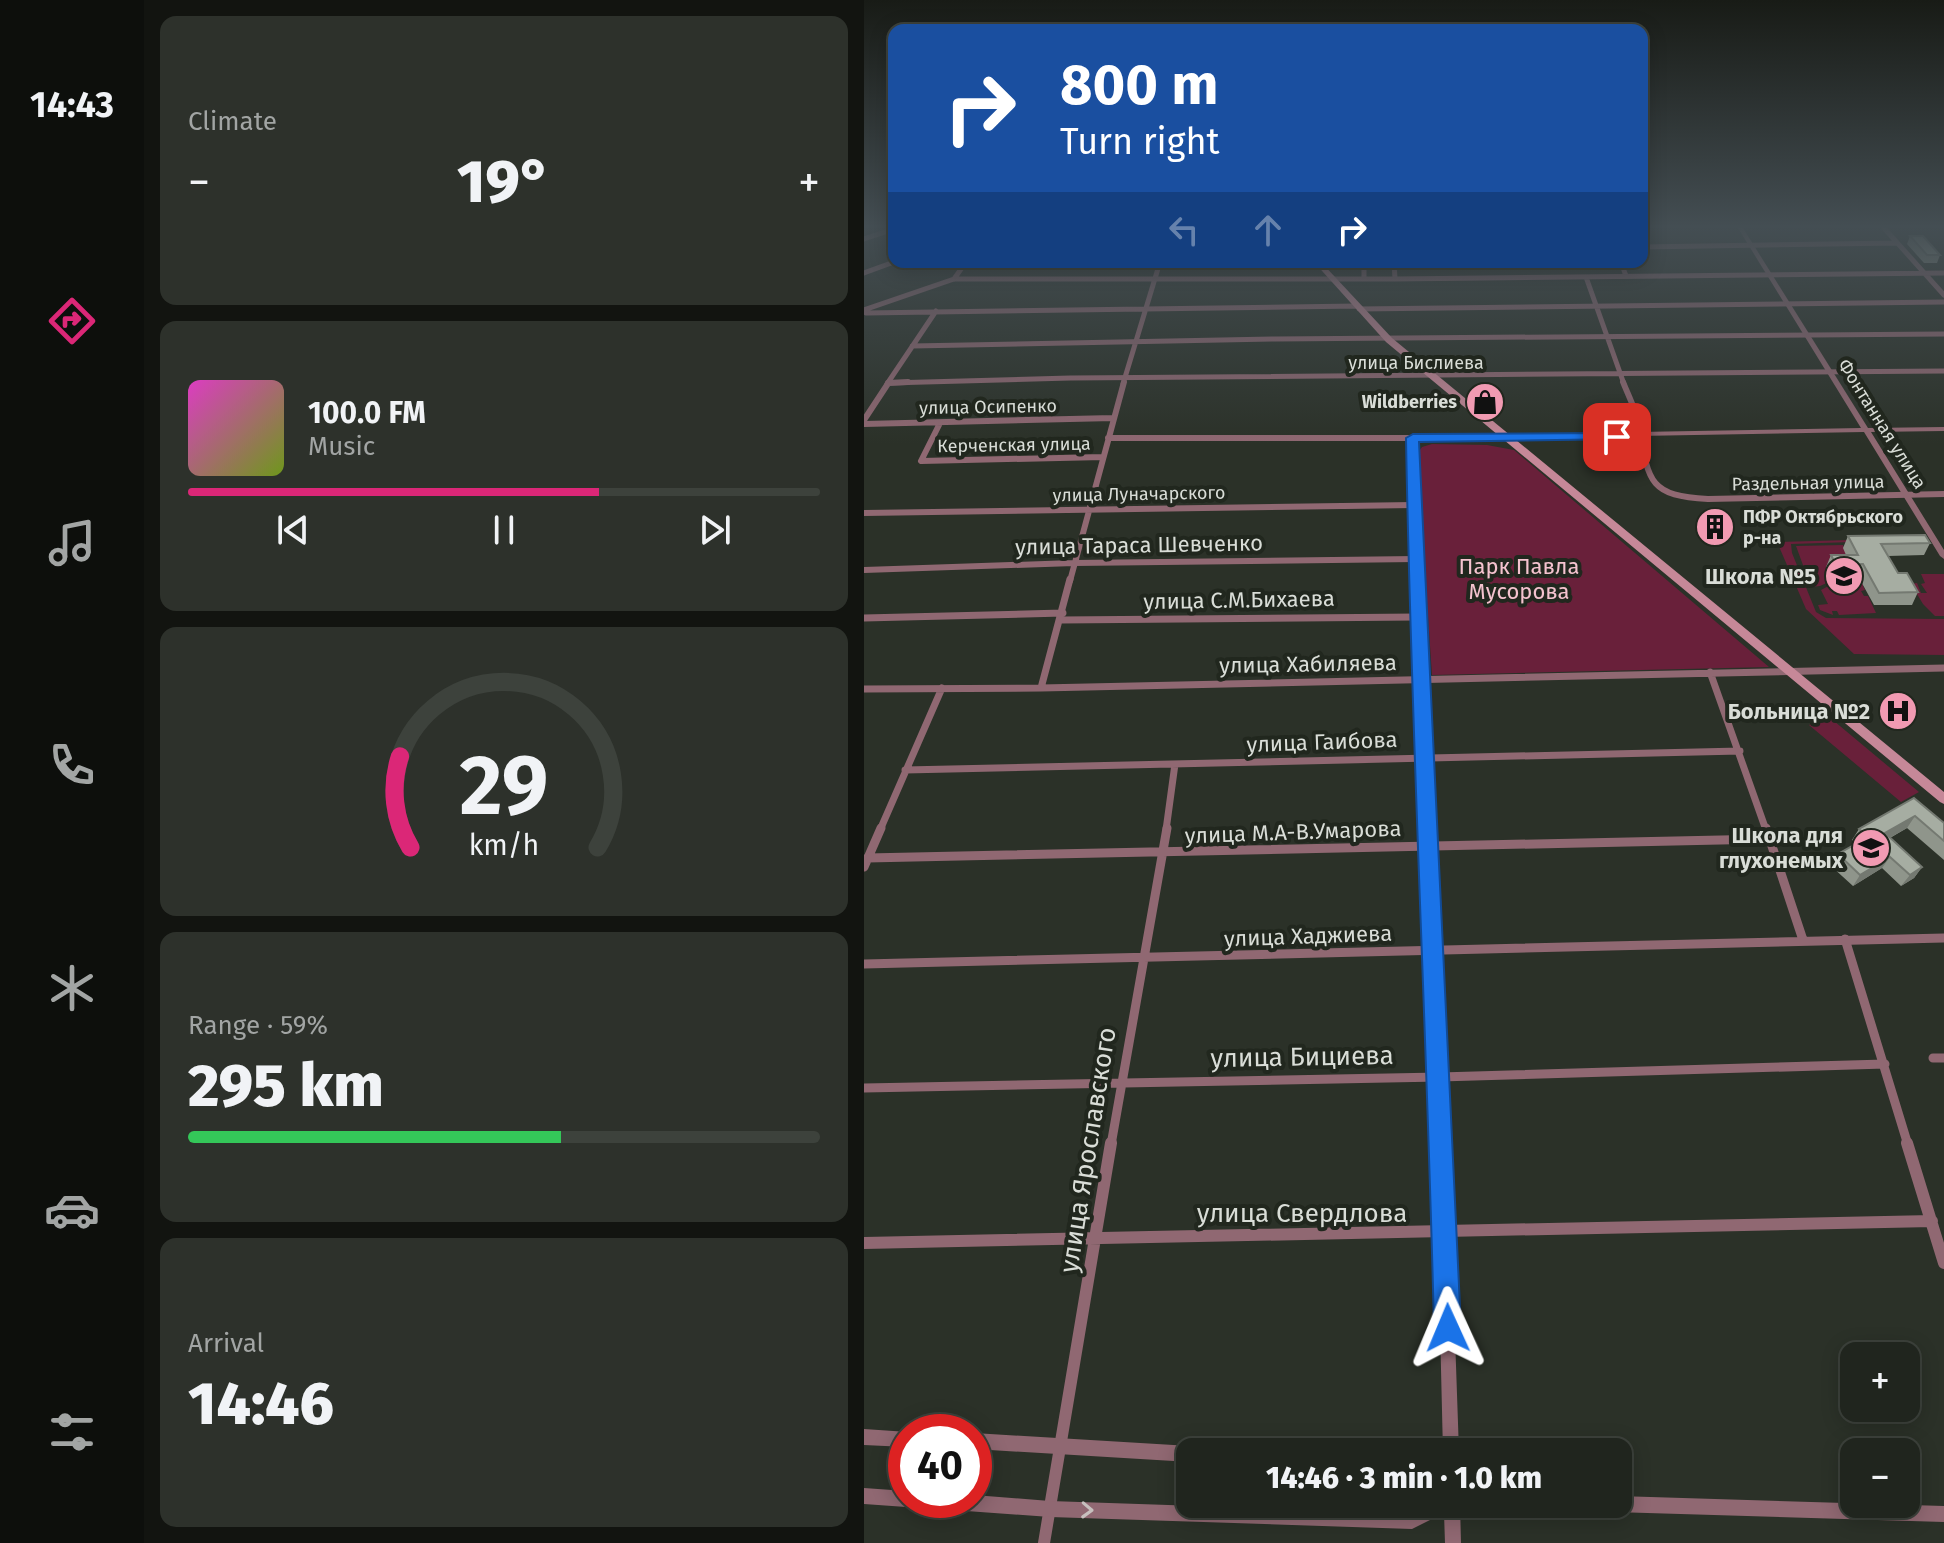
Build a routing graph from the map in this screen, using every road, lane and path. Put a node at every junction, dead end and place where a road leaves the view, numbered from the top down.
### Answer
1 (897, 300) edge
2 (1148, 300) edge
3 (1351, 300) edge
4 (1594, 300) edge
5 (1785, 300) edge
6 (1944, 302) edge
7 (1787, 304) junction
8 (1596, 306) junction
9 (1358, 308) junction
10 (1145, 309) junction
11 (936, 311) junction
12 (864, 312) edge
13 (1944, 334) edge
14 (1807, 336) junction
15 (1608, 337) junction
16 (1389, 340) junction
17 (1135, 341) junction
18 (912, 346) junction
19 (1944, 371) edge
20 (1831, 372) junction
21 (1620, 375) junction
22 (1433, 377) junction
23 (1125, 378) junction
24 (888, 383) junction
25 (1113, 418) junction
26 (864, 422) edge
27 (940, 423) junction
28 (1944, 429) edge
29 (1867, 431) junction
30 (1640, 436) junction
31 (1108, 438) junction
32 (1413, 438) junction
33 (1506, 439) junction
34 (1103, 457) junction
35 (1944, 494) edge
36 (1908, 495) junction
37 (1414, 505) junction
38 (1089, 508) junction
39 (864, 513) edge
40 (1941, 546) edge
41 (1944, 556) edge
42 (1416, 559) junction
43 (1074, 563) junction
44 (864, 570) edge
45 (1062, 617) junction
46 (1417, 617) junction
47 (864, 618) edge
48 (1944, 668) edge
49 (1787, 670) junction
50 (1710, 672) junction
51 (1420, 679) junction
52 (942, 688) junction
53 (1041, 688) junction
54 (864, 689) edge
55 (1740, 751) junction
56 (1424, 757) junction
57 (1175, 764) junction
58 (905, 770) junction
59 (1944, 799) edge
60 (1767, 839) junction
61 (1429, 846) junction
62 (1163, 854) junction
63 (866, 863) edge
64 (1944, 938) edge
65 (1845, 939) junction
66 (1803, 940) junction
67 (1432, 951) junction
68 (1142, 959) junction
69 (864, 964) edge
70 (1885, 1064) junction
71 (1440, 1077) junction
72 (1122, 1083) junction
73 (864, 1088) edge
74 (1932, 1221) junction
75 (1445, 1234) junction
76 (1096, 1236) junction
77 (864, 1243) edge
78 (1944, 1263) edge
79 (864, 1437) edge
80 (888, 1438) edge
81 (1451, 1438) edge
82 (992, 1442) edge
83 (1062, 1445) junction
84 (1176, 1453) edge
85 (864, 1496) edge
86 (888, 1498) edge
87 (992, 1505) edge
88 (1632, 1505) edge
89 (1050, 1509) junction
90 (1176, 1513) edge
91 (1944, 1514) edge
92 (1322, 1518) edge
93 (1418, 1518) edge
94 (1452, 1518) edge
95 (1044, 1543) edge
96 (1453, 1543) edge

1 - 12 street
2 - 10 street
3 - 9 main road
4 - 8 street
5 - 7 street, Фонтанная улица
6 - 7 street
7 - 8 street
7 - 14 street, Фонтанная улица
8 - 9 street
8 - 15 street
9 - 10 street
9 - 16 main road
10 - 11 street
10 - 17 street
11 - 12 street
11 - 18 street
13 - 14 street
14 - 15 street
14 - 20 street, Фонтанная улица
15 - 16 street
15 - 21 street
16 - 17 street
16 - 22 main road
17 - 18 street
17 - 23 street
18 - 24 street
19 - 20 street, улица Бислиева
20 - 21 street, улица Бислиева
20 - 29 street, Фонтанная улица
21 - 22 street, улица Бислиева
21 - 30 street
22 - 23 street, улица Бислиева
22 - 33 main road
23 - 24 street, улица Бислиева
23 - 25 street
24 - 26 street
25 - 27 street, улица Осипенко
25 - 31 street
26 - 27 street, улица Осипенко
27 - 34 street, Керченская улица
28 - 29 street
29 - 30 street
29 - 36 street, Фонтанная улица
30 - 33 street
30 - 36 street, Раздельная улица
31 - 32 street
31 - 34 street
32 - 33 street
32 - 37 street
33 - 49 main road
34 - 38 street
35 - 36 street, Раздельная улица
36 - 40 street, Фонтанная улица
37 - 38 street, улица Луначарского
37 - 42 street
38 - 39 street, улица Луначарского
38 - 43 street
40 - 41 street, Фонтанная улица
42 - 43 street, улица Тараса Шевченко
42 - 46 street
43 - 44 street, улица Тараса Шевченко
43 - 45 street
45 - 46 street, улица С.М.Бихаева
45 - 47 street, улица С.М.Бихаева
45 - 53 street
46 - 51 street
48 - 49 street, улица Хабиляева
49 - 50 street, улица Хабиляева
49 - 59 main road
50 - 51 street, улица Хабиляева
50 - 55 street
51 - 53 street, улица Хабиляева
51 - 56 street
52 - 53 street, улица Хабиляева
52 - 54 street, улица Хабиляева
52 - 58 street
55 - 56 street, улица Гаибова
55 - 60 street
56 - 57 street, улица Гаибова
56 - 61 street
57 - 58 street, улица Гаибова
57 - 62 street, улица Ярославского
58 - 63 street
60 - 61 street, улица М.А-В.Умарова
60 - 66 street
61 - 62 street, улица М.А-В.Умарова
61 - 67 street
62 - 63 street, улица М.А-В.Умарова
62 - 68 street, улица Ярославского
64 - 65 street, улица Хаджиева
65 - 66 street, улица Хаджиева
65 - 70 street
66 - 67 street, улица Хаджиева
67 - 68 street, улица Хаджиева
67 - 71 street
68 - 69 street, улица Хаджиева
68 - 72 street, улица Ярославского
70 - 71 street, улица Бициева
70 - 74 street
71 - 72 street, улица Бициева
71 - 75 street
72 - 73 street, улица Бициева
72 - 76 street, улица Ярославского
74 - 75 street, улица Свердлова
74 - 78 street
75 - 76 street, улица Свердлова
75 - 81 street
76 - 77 street, улица Свердлова
76 - 83 street, улица Ярославского
79 - 80 street
82 - 83 street
83 - 84 street
83 - 89 street, улица Ярославского
85 - 86 street
87 - 89 street
88 - 91 street
89 -> 90 street
89 - 95 street, улица Ярославского
92 -> 93 street
94 - 96 street

